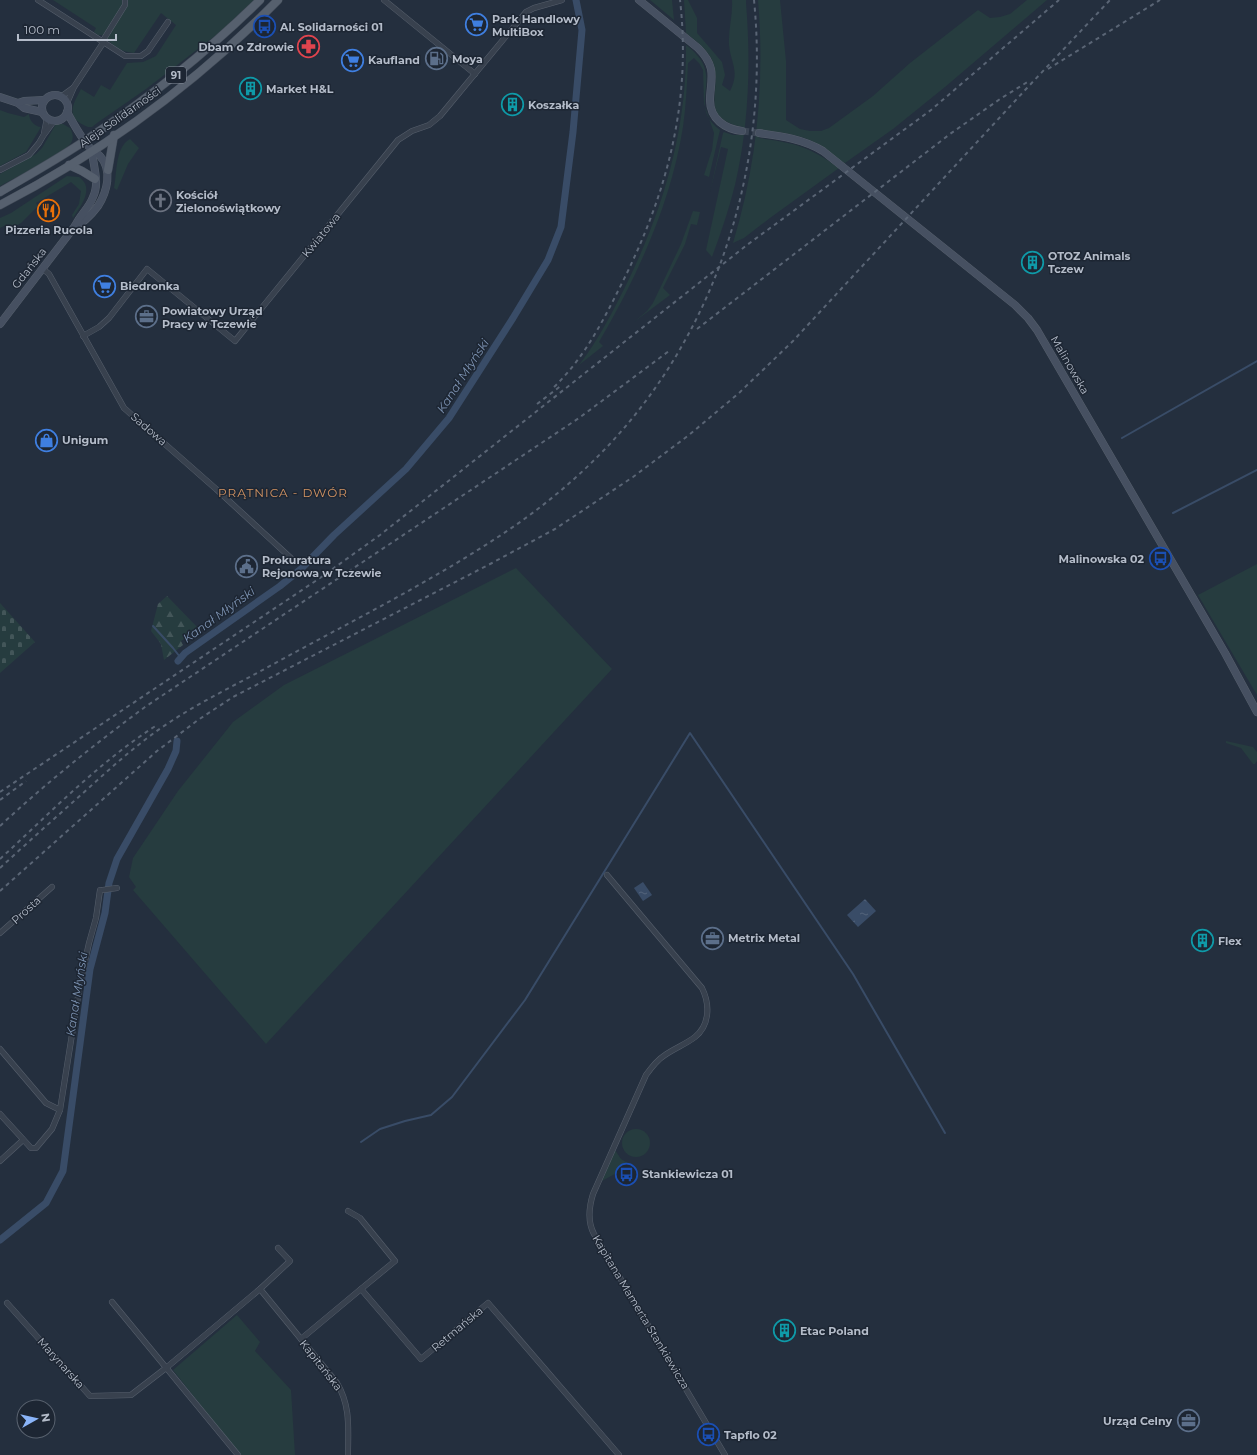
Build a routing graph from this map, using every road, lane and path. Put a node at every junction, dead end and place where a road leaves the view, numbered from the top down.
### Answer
1 (38, 0) edge
2 (125, 0) edge
3 (260, 0) edge
4 (278, 0) edge
5 (384, 0) edge
6 (562, 0) edge
7 (640, 0) edge
8 (168, 22) dead end
9 (103, 42) junction
10 (475, 74) junction
11 (74, 87) junction
12 (62, 96) junction
13 (0, 97) edge
14 (44, 100) junction
15 (18, 103) junction
16 (67, 103) junction
17 (42, 112) junction
18 (67, 112) junction
19 (47, 118) junction
20 (58, 120) junction
21 (74, 126) junction
22 (742, 131) tunnel mouth
23 (759, 133) tunnel mouth
24 (114, 135) junction
25 (43, 136) junction
26 (85, 141) junction
27 (92, 151) junction
28 (69, 165) junction
29 (0, 170) edge
30 (108, 170) junction
31 (96, 179) junction
32 (0, 192) edge
33 (0, 205) edge
34 (75, 226) junction
35 (43, 268) junction
36 (0, 324) edge
37 (83, 336) junction
38 (293, 560) dead end
39 (1257, 712) edge
40 (607, 875) dead end
41 (52, 887) dead end
42 (117, 888) dead end
43 (0, 933) edge
44 (0, 1049) edge
45 (60, 1110) junction
46 (0, 1114) edge
47 (24, 1140) junction
48 (0, 1161) edge
49 (348, 1211) dead end
50 (278, 1248) dead end
51 (260, 1289) junction
52 (361, 1289) junction
53 (112, 1302) dead end
54 (7, 1303) dead end
55 (301, 1339) junction
56 (166, 1368) junction
57 (238, 1455) edge
58 (348, 1455) edge
59 (619, 1455) edge
60 (725, 1455) edge

1 - 9 street
2 - 9 street
3 - 26 main road, Aleja Solidarności / 91
4 - 24 main road, Aleja Solidarności / 91
5 - 10 street
6 - 10 street, Kwiatowa
7 - 22 street
8 - 9 street
9 - 11 street
10 - 37 street, Kwiatowa
11 - 12 street
11 - 16 street
12 - 14 street
12 - 16 street
13 - 15 street
14 - 15 street
14 - 17 street
15 - 17 street
16 - 18 street
17 - 19 street
18 - 20 street
18 - 21 street
19 - 20 street
19 - 25 street
20 - 21 street
20 - 25 street
21 - 26 street
23 - 39 street, Malinowska
24 - 27 main road, Aleja Solidarności / 91
24 - 30 main road
25 - 29 street
26 - 27 street
26 - 32 main road, Aleja Solidarności / 91
27 - 28 main road, Aleja Solidarności / 91
27 - 30 street
27 - 31 street, Gdańska
28 - 31 main road
28 - 33 main road, Aleja Solidarności / 91
30 - 34 street, Gdańska
31 - 34 street, Gdańska
34 - 35 street, Gdańska
35 - 36 street, Gdańska
35 - 37 street, Sadowa
37 - 38 street, Sadowa
40 - 60 street, Kapitana Mamerta Stankiewicza
41 - 43 street, Prosta
42 - 45 street
44 - 45 street
45 - 47 street
46 - 47 street
47 - 48 street
49 - 52 street
50 - 51 street
51 - 55 street, Kapitańska
51 - 56 street
52 - 55 street
52 - 59 street, Retmańska
53 - 56 street
54 - 56 street, Marynarska
55 - 58 street, Kapitańska
56 - 57 street

